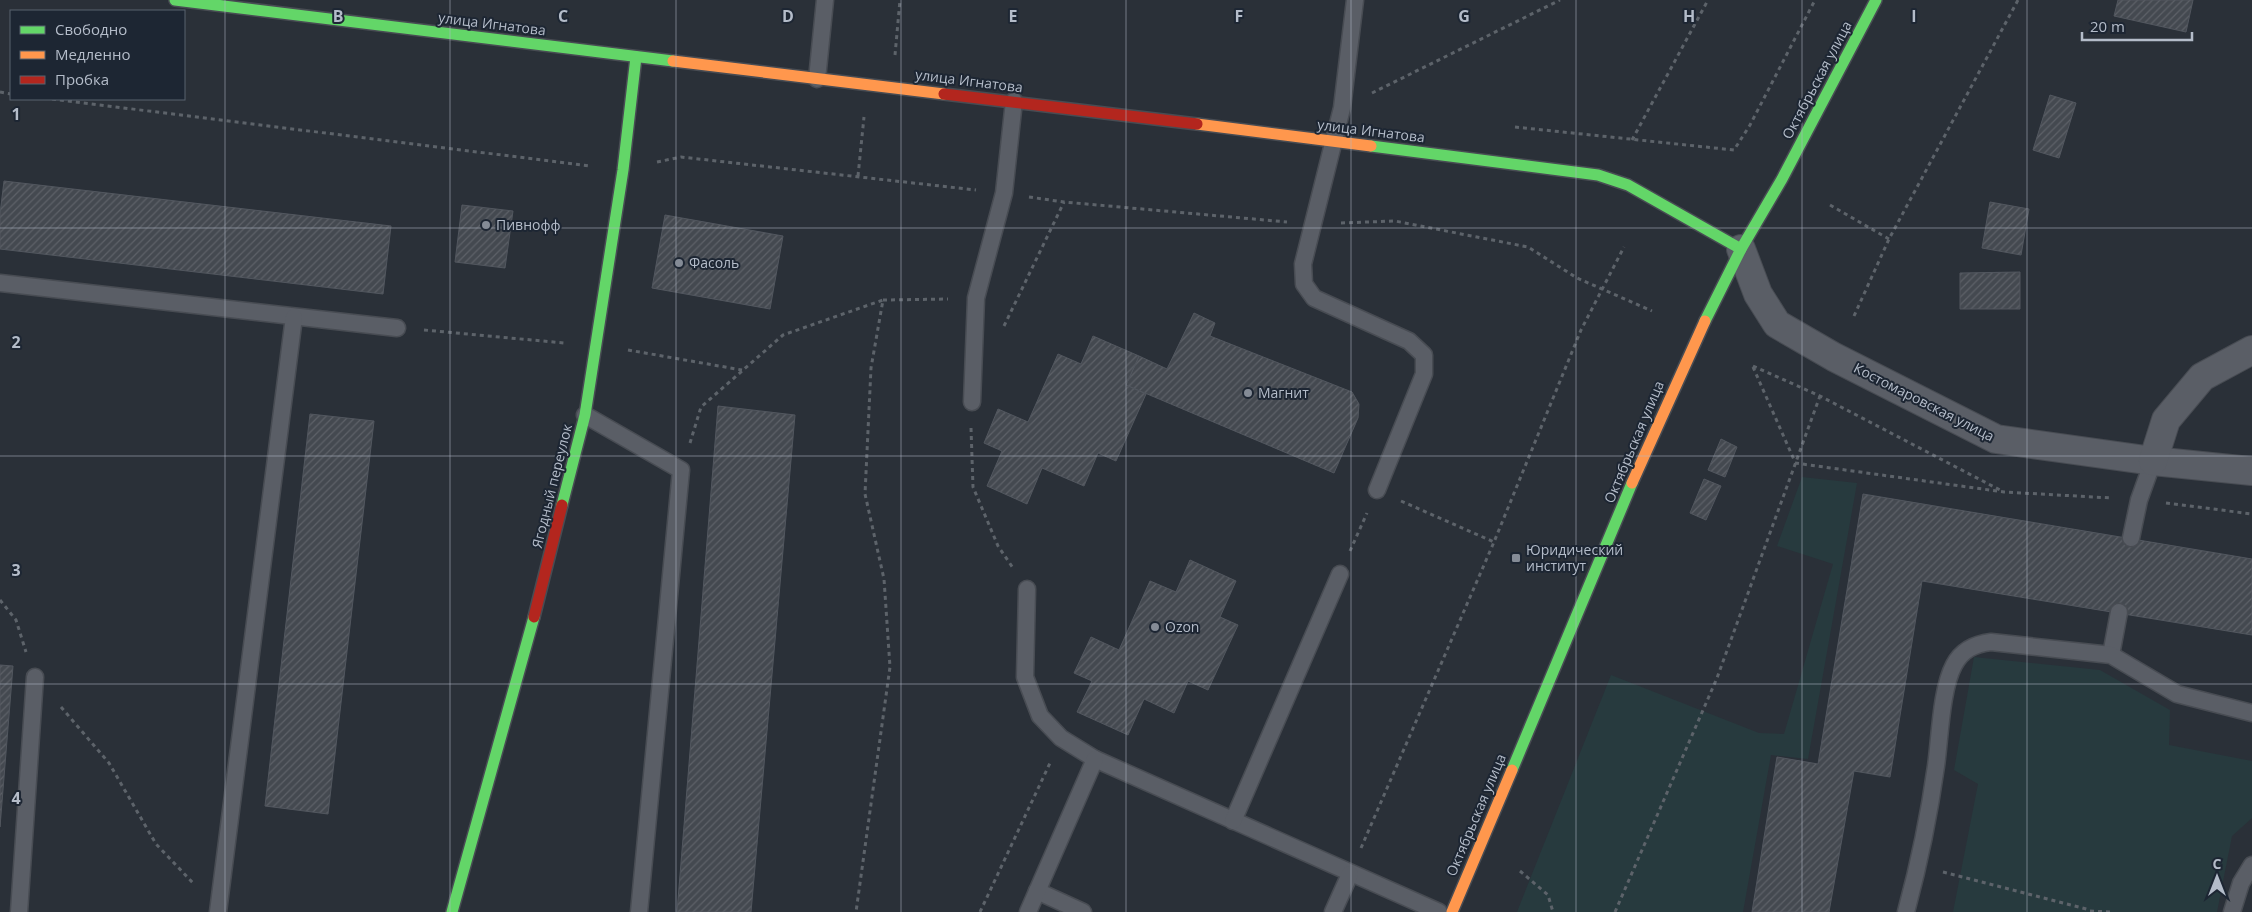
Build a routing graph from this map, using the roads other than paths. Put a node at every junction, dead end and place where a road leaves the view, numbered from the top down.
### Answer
1 (175, 0) edge
2 (824, 0) edge
3 (1355, 0) edge
4 (1876, 0) edge
5 (636, 57) junction
6 (817, 79) junction
7 (1014, 101) junction
8 (1332, 142) junction
9 (1741, 250) junction
10 (0, 283) edge
11 (294, 317) junction
12 (397, 328) road end
13 (2252, 350) edge
14 (972, 402) dead end
15 (586, 415) junction
16 (2153, 461) junction
17 (2252, 471) edge
18 (1377, 490) road end
19 (2130, 538) dead end
20 (1340, 574) road end
21 (1028, 588) dead end
22 (2119, 612) dead end
23 (2111, 655) junction
24 (35, 677) road end
25 (2252, 713) edge
26 (1095, 759) junction
27 (1233, 821) junction
28 (2252, 865) edge
29 (1350, 874) junction
30 (1038, 891) junction
31 (218, 911) edge
32 (19, 912) edge
33 (452, 912) edge
34 (639, 912) edge
35 (1028, 912) edge
36 (1084, 912) edge
37 (1333, 912) edge
38 (1439, 912) edge
39 (1452, 912) edge
40 (1906, 912) edge
41 (2232, 912) edge

1 - 5 main road, улица Игнатова
2 - 6 lane
3 - 8 lane
4 - 9 main road, Октябрьская улица
5 - 6 main road, улица Игнатова
5 - 15 main road, Ягодный переулок
6 - 7 main road, улица Игнатова
7 - 8 main road, улица Игнатова
7 - 14 lane
8 - 9 main road, улица Игнатова
8 - 18 lane
9 - 16 street, Костомаровская улица
9 - 39 main road, Октябрьская улица
10 - 11 lane
11 - 12 lane
11 - 31 lane
13 - 16 street
15 - 33 main road, Ягодный переулок
15 - 34 lane
16 - 17 street, Костомаровская улица
16 - 19 lane
20 - 27 lane
21 - 26 lane
22 - 23 lane
23 - 25 lane
23 - 40 lane
24 - 32 lane
26 - 27 lane
26 - 30 lane
27 - 29 lane
28 - 41 lane
29 - 37 lane
29 - 38 lane
30 - 35 lane
30 - 36 lane

